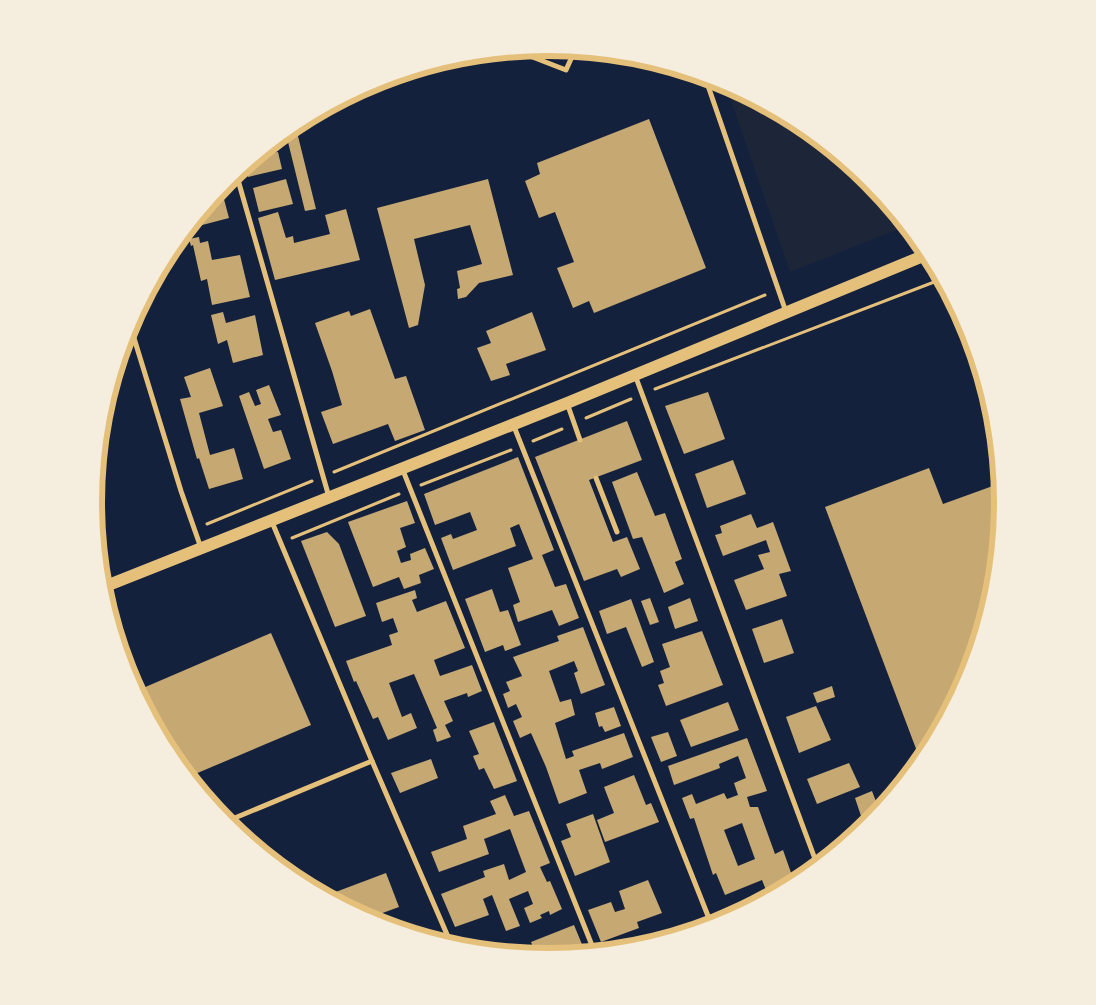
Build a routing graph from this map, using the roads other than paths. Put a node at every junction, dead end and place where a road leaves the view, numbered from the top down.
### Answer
1 (531, 57) edge
2 (573, 57) edge
3 (708, 86) edge
4 (238, 181) edge
5 (920, 257) edge
6 (786, 312) junction
7 (134, 337) edge
8 (635, 375) junction
9 (567, 403) junction
10 (513, 424) junction
11 (580, 440) dead end
12 (402, 468) junction
13 (596, 478) dead end
14 (329, 497) junction
15 (272, 521) junction
16 (617, 532) dead end
17 (202, 549) junction
18 (109, 585) edge
19 (372, 761) junction
20 (233, 819) edge
21 (815, 860) edge
22 (709, 919) edge
23 (448, 937) edge
24 (592, 946) edge

1 - 2 street
3 - 6 street
4 - 14 street
5 - 6 main road
6 - 8 main road
7 - 17 street
8 - 9 main road
8 - 21 street
9 - 10 main road
9 - 11 street
10 - 12 main road
10 - 22 street
12 - 14 main road
12 - 24 street
13 - 16 street
14 - 15 main road
15 - 17 main road
15 - 19 street
17 - 18 main road
19 - 20 street
19 - 23 street

